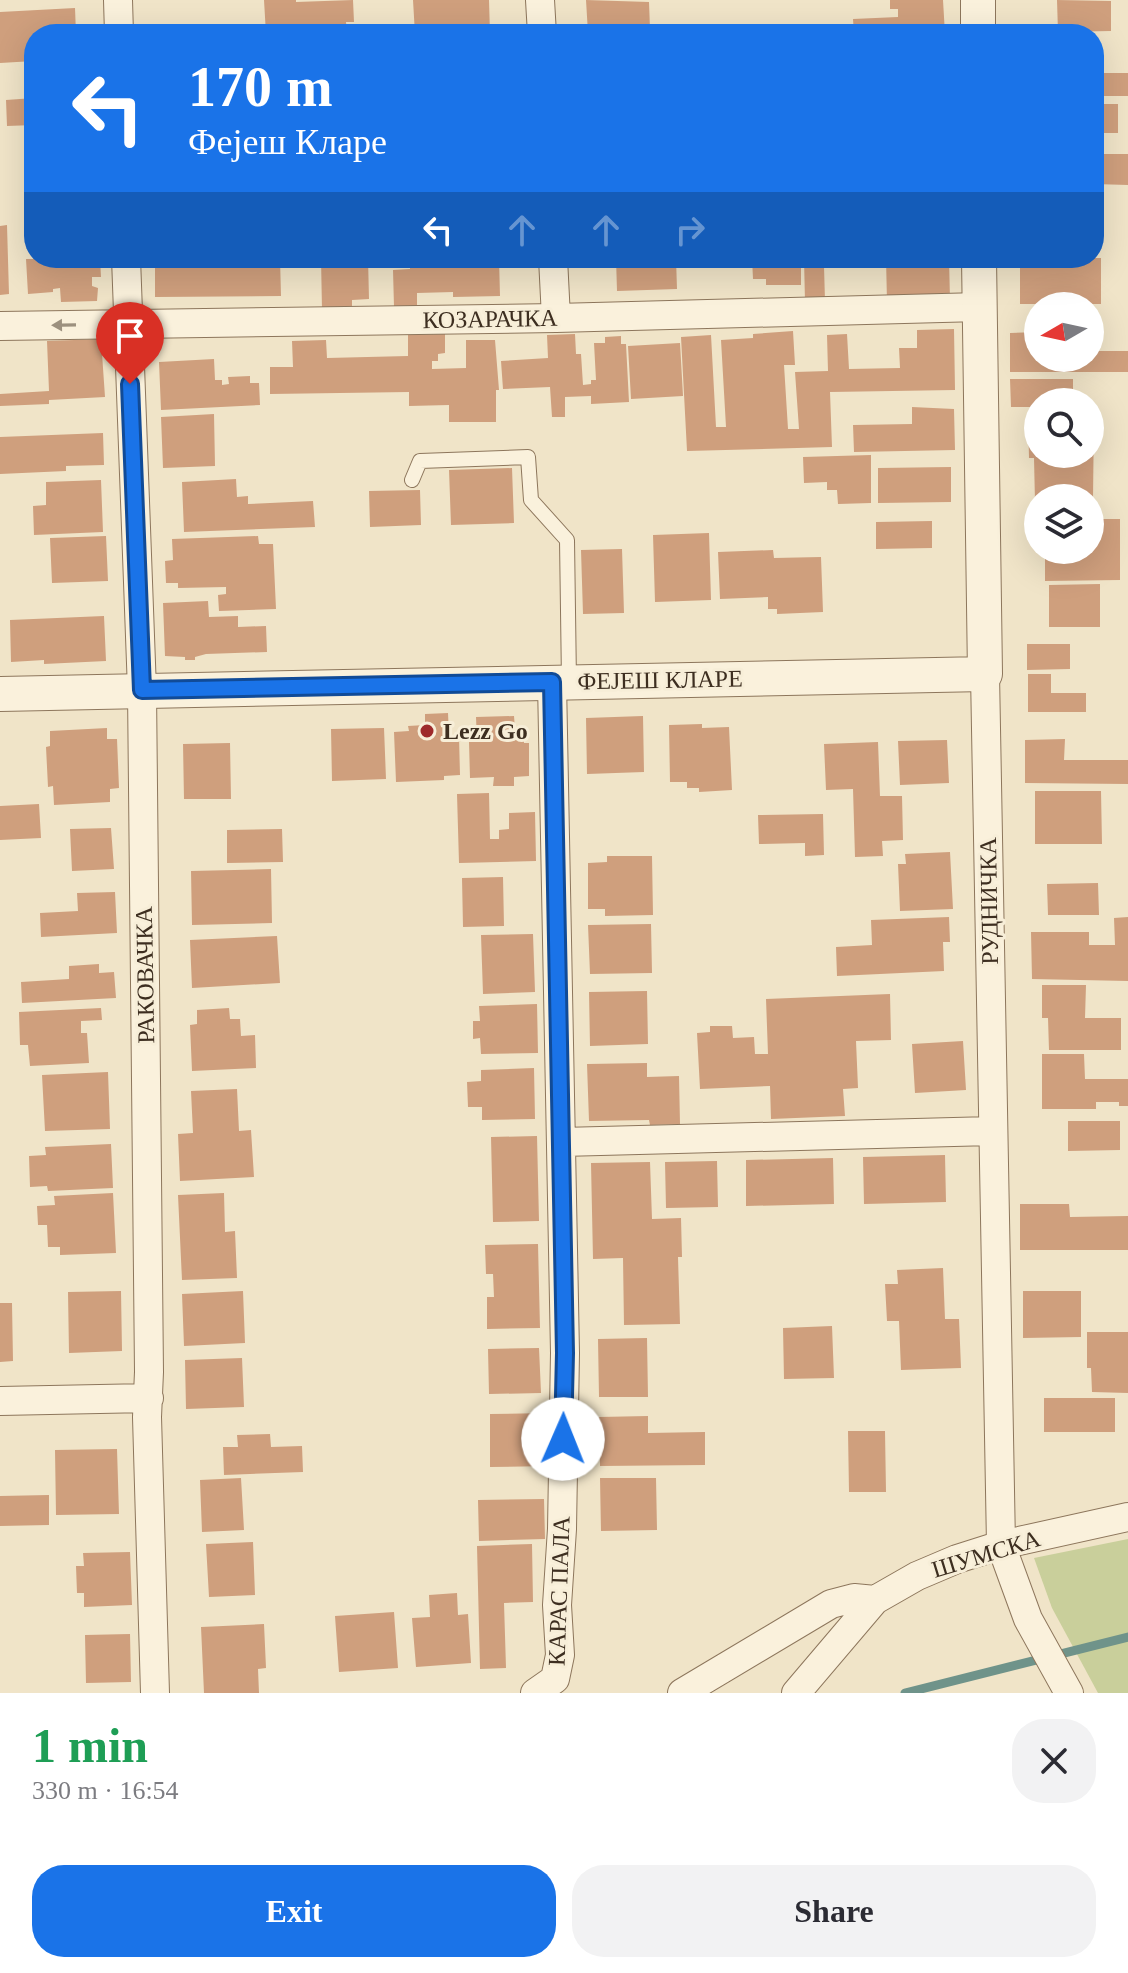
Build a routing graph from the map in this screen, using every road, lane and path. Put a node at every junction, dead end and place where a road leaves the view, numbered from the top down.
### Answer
1 (118, 0) edge
2 (540, 0) edge
3 (978, 0) edge
4 (119, 24) edge
5 (541, 24) edge
6 (978, 24) edge
7 (126, 268) edge
8 (554, 268) edge
9 (979, 268) edge
10 (980, 307) junction
11 (556, 318) junction
12 (128, 323) junction
13 (0, 326) edge
14 (412, 480) dead end
15 (985, 674) junction
16 (561, 682) junction
17 (142, 690) junction
18 (0, 694) edge
19 (992, 1131) junction
20 (562, 1142) junction
21 (149, 1398) junction
22 (0, 1401) edge
23 (1128, 1517) edge
24 (1001, 1545) junction
25 (875, 1600) junction
26 (550, 1688) edge
27 (155, 1693) edge
28 (682, 1693) edge
29 (796, 1693) edge
30 (1069, 1693) edge

1 - 4 street
2 - 5 street
3 - 6 street
7 - 12 street, РАКОВАЧКА
8 - 11 street
9 - 10 street, РУДНИЧКА
10 - 11 street, КОЗАРАЧКА
10 - 15 street, РУДНИЧКА
11 - 12 street, КОЗАРАЧКА
12 -> 13 street, КОЗАРАЧКА
12 - 17 street, РАКОВАЧКА
14 - 16 lane
15 - 16 street, ФЕЈЕШ КЛАРЕ
15 - 19 street, РУДНИЧКА
16 - 17 street, ФЕЈЕШ КЛАРЕ
16 - 20 street, КАРАС ПАЛА
17 - 18 street, ФЕЈЕШ КЛАРЕ
17 - 21 street, РАКОВАЧКА
19 - 20 street
19 - 24 street, РУДНИЧКА
20 - 26 street, КАРАС ПАЛА
21 - 22 street
21 - 27 street, РАКОВАЧКА
23 - 24 street, ШУМСКА
24 - 25 street, ШУМСКА
24 - 30 street, РУДНИЧКА
25 - 28 street, ШУМСКА
25 - 29 street

